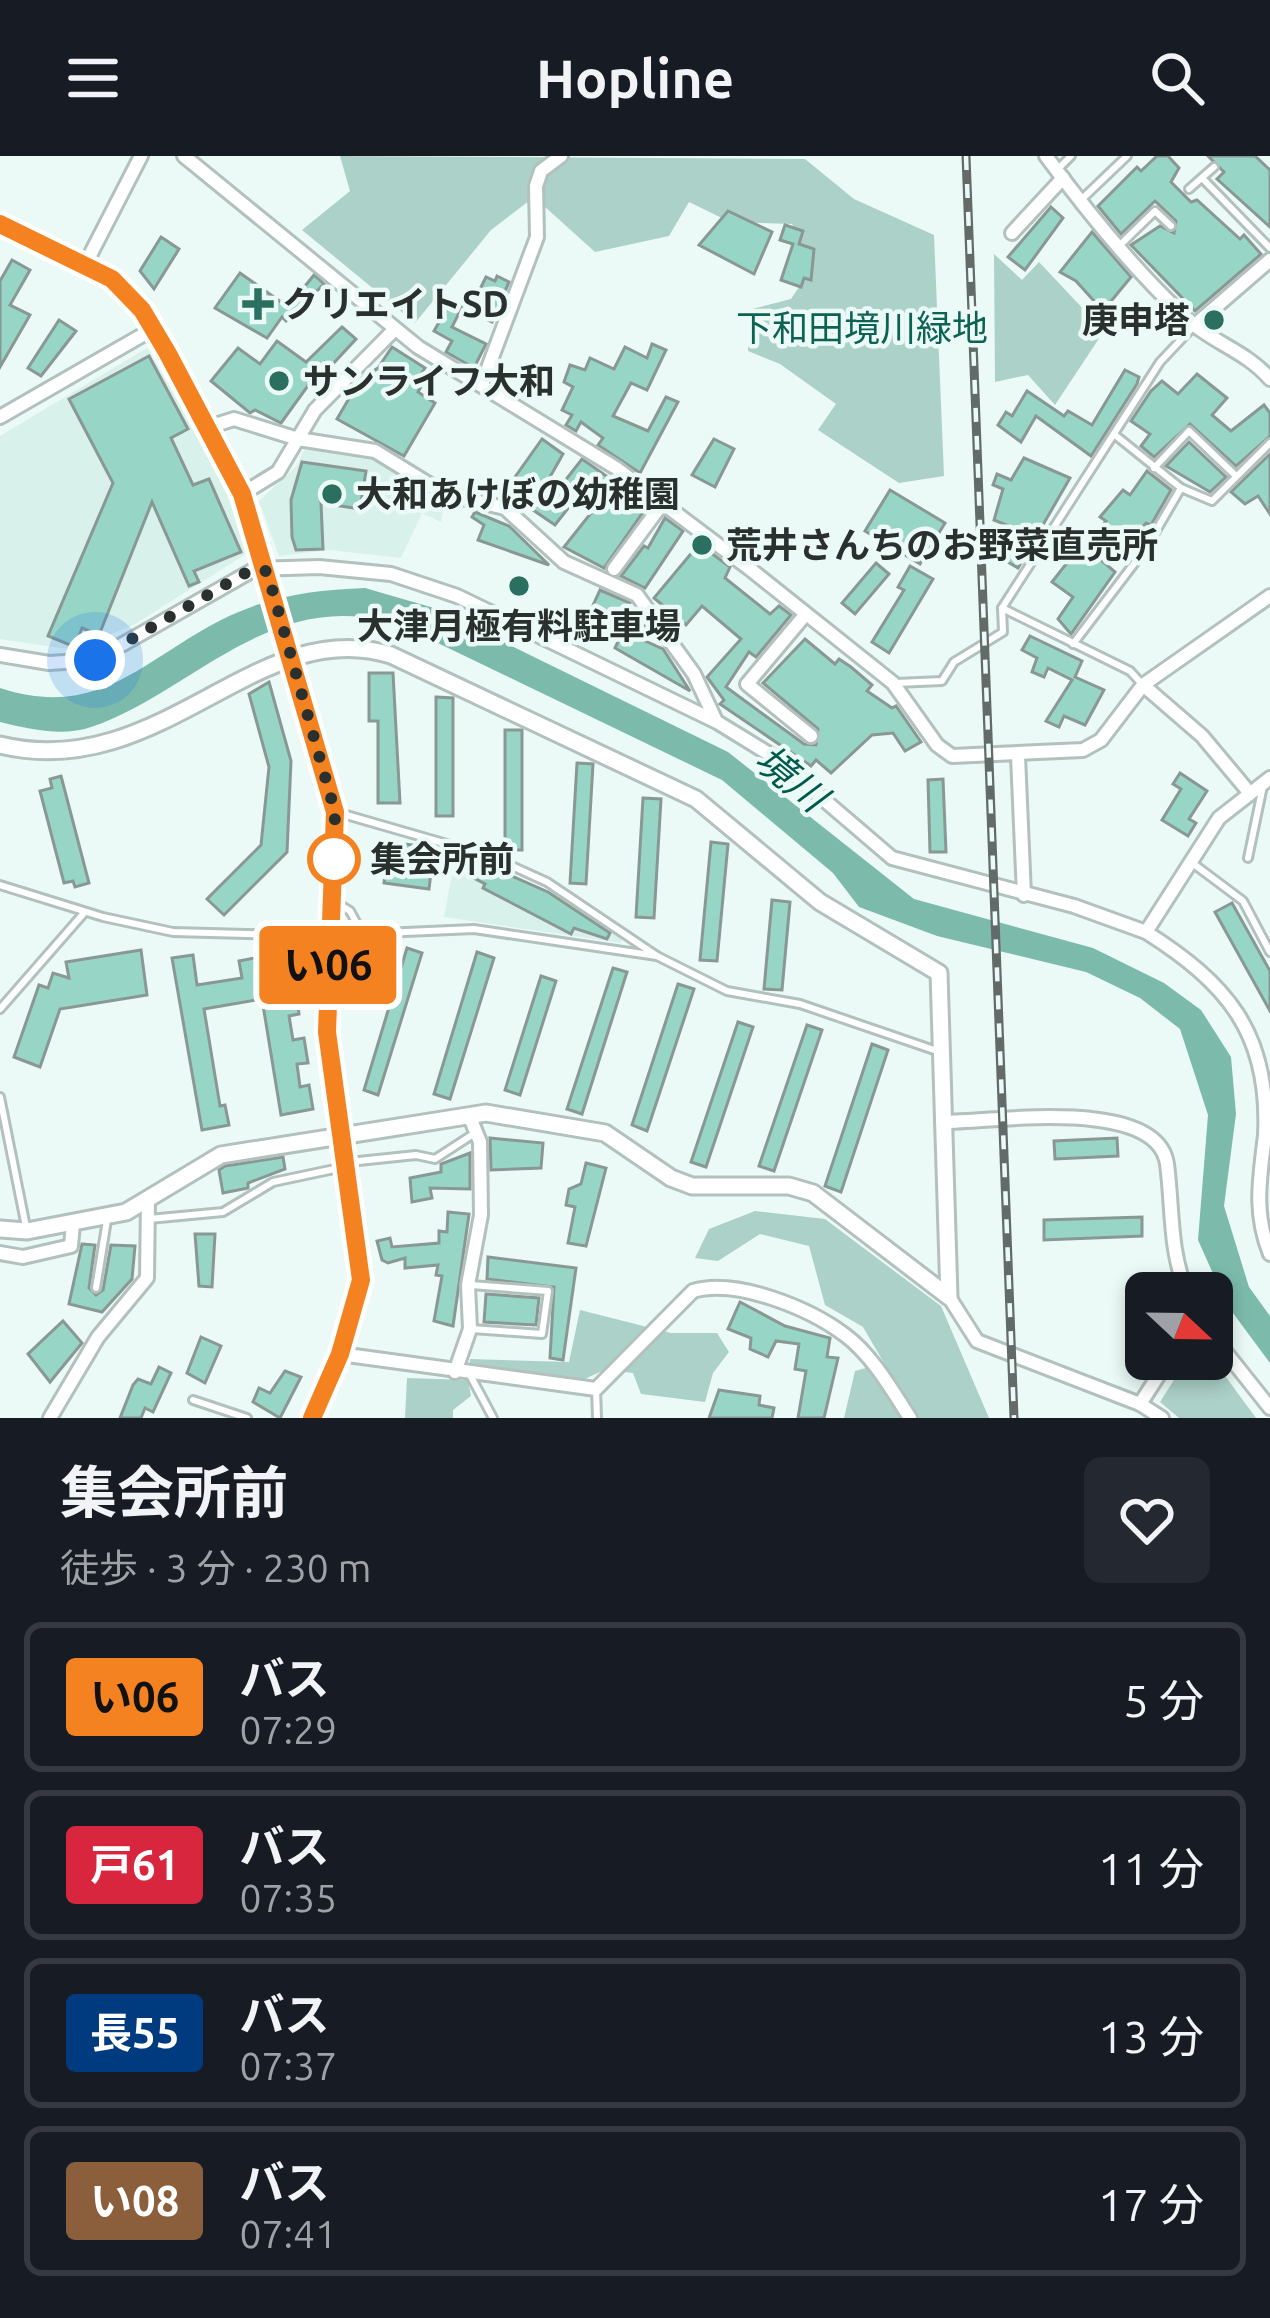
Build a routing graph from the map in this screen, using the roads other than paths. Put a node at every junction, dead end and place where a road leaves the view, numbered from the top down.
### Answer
1 (141, 156) edge
2 (184, 156) edge
3 (561, 156) edge
4 (1046, 156) edge
5 (1071, 156) edge
6 (1127, 156) edge
7 (1214, 167) dead end
8 (1059, 174) junction
9 (1202, 178) junction
10 (1190, 190) dead end
11 (1081, 200) junction
12 (0, 224) edge
13 (1171, 226) dead end
14 (1012, 233) dead end
15 (1119, 246) junction
16 (1270, 248) edge
17 (1270, 260) edge
18 (86, 262) junction
19 (1195, 325) junction
20 (153, 328) junction
21 (395, 329) junction
22 (1270, 379) edge
23 (482, 384) junction
24 (0, 417) edge
25 (209, 427) junction
26 (1114, 434) junction
27 (298, 439) junction
28 (1270, 443) edge
29 (1154, 468) junction
30 (1235, 475) junction
31 (1181, 488) junction
32 (242, 494) junction
33 (662, 504) junction
34 (614, 568) dead end
35 (268, 576) junction
36 (1270, 596) edge
37 (1002, 608) junction
38 (805, 615) junction
39 (1072, 644) junction
40 (290, 652) junction
41 (0, 655) edge
42 (892, 683) junction
43 (1143, 686) junction
44 (717, 722) junction
45 (811, 736) dead end
46 (0, 745) edge
47 (1018, 756) junction
48 (1266, 780) edge
49 (1248, 791) junction
50 (335, 812) junction
51 (1248, 858) dead end
52 (1191, 862) junction
53 (0, 885) edge
54 (1024, 895) junction
55 (332, 900) junction
56 (85, 912) junction
57 (1147, 932) junction
58 (362, 933) junction
59 (330, 935) junction
60 (1270, 952) edge
61 (657, 956) junction
62 (0, 1009) edge
63 (940, 1052) junction
64 (0, 1096) edge
65 (469, 1115) junction
66 (942, 1122) junction
67 (343, 1132) junction
68 (475, 1132) junction
69 (348, 1164) junction
70 (148, 1199) junction
71 (107, 1216) junction
72 (149, 1219) junction
73 (73, 1224) junction
74 (0, 1229) edge
75 (27, 1231) junction
76 (0, 1253) edge
77 (1270, 1254) edge
78 (1180, 1272) edge
79 (467, 1285) junction
80 (97, 1288) dead end
81 (949, 1297) junction
82 (470, 1329) junction
83 (340, 1354) junction
84 (1233, 1361) edge
85 (463, 1374) junction
86 (1155, 1380) edge
87 (596, 1389) junction
88 (193, 1400) dead end
89 (1140, 1404) junction
90 (1270, 1408) edge
91 (50, 1418) edge
92 (247, 1418) edge
93 (312, 1418) edge
94 (493, 1418) edge
95 (597, 1418) edge
96 (910, 1418) edge
97 (1162, 1418) edge

1 - 18 street
2 - 21 street
3 - 23 street
4 - 8 street
5 - 8 lane
6 - 11 lane
7 - 9 lane
8 - 11 street
8 - 14 street
9 - 10 lane
9 - 16 lane
11 - 15 street
12 - 18 street
13 - 15 lane
15 - 19 street
17 - 19 street
18 - 20 street
19 - 22 street
19 - 26 lane
20 - 24 street
20 - 25 street
21 - 23 street
21 - 27 street
23 - 33 street
25 - 27 street
25 - 32 street
26 - 29 lane
26 - 37 lane
27 - 32 street
27 - 44 street
28 - 30 lane
29 - 30 lane
29 - 31 lane
30 - 31 lane
31 - 39 lane
32 - 35 street
33 - 34 street
33 - 38 street
35 - 40 street
35 - 41 street
35 - 44 street
36 - 43 street
37 - 39 lane
37 - 42 lane
38 - 42 street
38 - 45 street
39 - 43 lane
40 - 46 street
40 - 50 street
40 - 63 street
42 - 47 street
43 - 47 street
43 - 49 street
44 - 54 street
47 - 54 street
48 - 49 street
48 - 51 lane
49 - 52 street
50 - 55 street
50 - 61 lane
52 - 57 street
52 - 60 lane
53 - 56 lane
54 - 57 street
55 - 58 lane
55 - 59 street
56 - 59 lane
56 - 62 lane
57 - 77 street
58 - 59 lane
58 - 61 lane
59 - 67 street
61 - 63 lane
63 - 66 street
64 - 75 lane
65 - 67 street
65 - 68 street
65 - 81 street
66 - 78 street
66 - 81 street
67 - 69 street
67 - 70 street
68 - 69 lane
68 - 79 street
69 - 72 lane
69 - 83 street
70 - 71 street
70 - 72 street
71 - 73 street
71 - 80 lane
72 - 91 street
73 - 75 street
73 - 76 street
74 - 75 street
79 - 82 street
79 - 82 lane
81 - 89 street
82 - 85 street
83 - 85 street
83 - 93 street
84 - 90 street
85 - 87 street
85 - 94 lane
86 - 89 street
87 - 95 lane
87 - 96 street
88 - 92 lane
89 - 97 street

